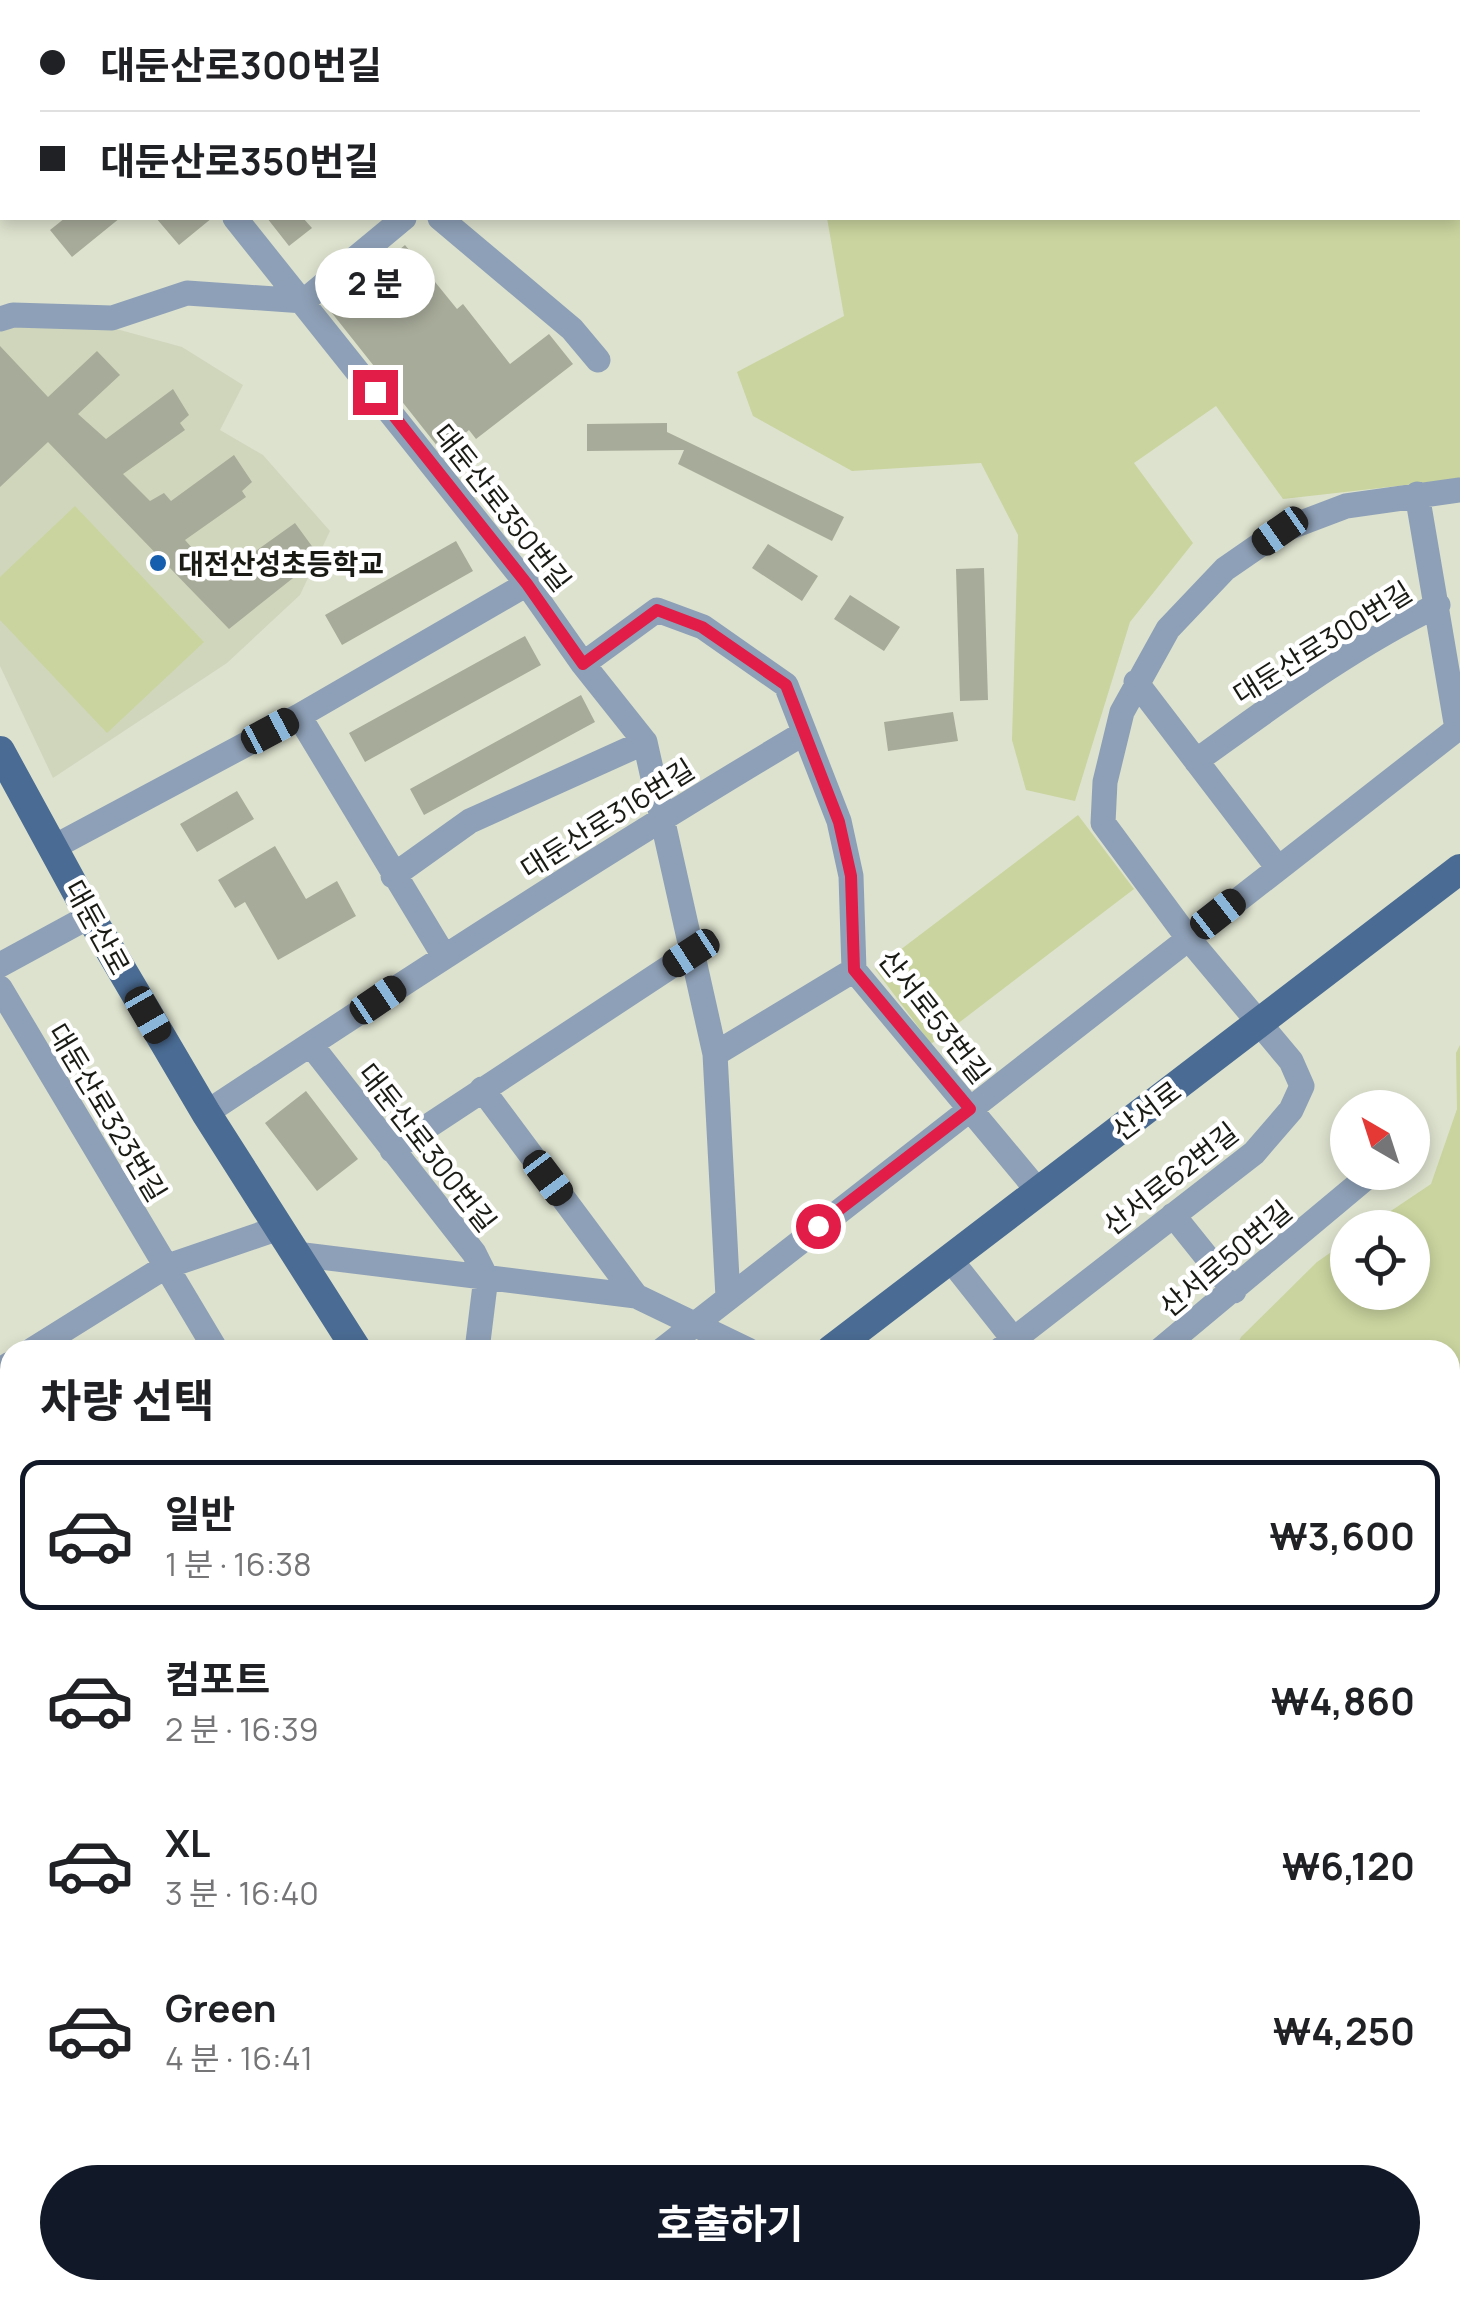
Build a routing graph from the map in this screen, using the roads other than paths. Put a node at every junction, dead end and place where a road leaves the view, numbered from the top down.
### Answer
1 (237, 220) edge
2 (402, 220) edge
3 (442, 220) edge
4 (304, 301) junction
5 (0, 319) edge
6 (598, 360) dead end
7 (1460, 490) edge
8 (1417, 494) junction
9 (527, 584) junction
10 (1438, 605) junction
11 (583, 664) junction
12 (1136, 682) junction
13 (299, 716) junction
14 (1458, 731) edge
15 (804, 733) junction
16 (645, 742) junction
17 (0, 751) edge
18 (1196, 760) junction
19 (662, 818) junction
20 (54, 847) junction
21 (1278, 868) junction
22 (1460, 868) edge
23 (394, 876) junction
24 (90, 916) junction
25 (1188, 938) junction
26 (691, 953) junction
27 (444, 956) junction
28 (0, 965) edge
29 (854, 970) junction
30 (0, 988) edge
31 (1260, 1024) junction
32 (311, 1045) junction
33 (716, 1054) junction
34 (482, 1090) junction
35 (970, 1109) junction
36 (206, 1113) junction
37 (392, 1150) junction
38 (1352, 1190) edge
39 (1038, 1192) junction
40 (1173, 1215) junction
41 (287, 1241) junction
42 (950, 1259) junction
43 (165, 1268) junction
44 (486, 1277) junction
45 (1234, 1291) junction
46 (636, 1296) junction
47 (728, 1297) junction
48 (696, 1322) junction
49 (48, 1340) edge
50 (210, 1340) edge
51 (351, 1340) edge
52 (478, 1340) edge
53 (674, 1340) edge
54 (729, 1340) edge
55 (843, 1340) edge
56 (1007, 1340) edge
57 (1018, 1340) edge
58 (1173, 1340) edge

1 - 4 street, 대둔산로350번길
2 - 4 street
3 - 6 street
4 - 5 street
4 - 9 street, 대둔산로350번길
7 - 8 street
8 - 10 street
8 - 12 street
9 - 11 street, 대둔산로350번길
9 - 13 street
10 - 14 street, 대둔산로300번길
10 - 18 street, 대둔산로300번길
11 - 15 street, 산서로53번길
11 - 16 street, 대둔산로350번길
12 - 18 street
12 - 25 street
13 - 20 street
13 - 23 street
14 - 21 street, 대둔산로300번길
15 - 19 street, 대둔산로316번길
15 - 29 street, 산서로53번길
16 - 19 street, 대둔산로350번길
16 - 23 street
17 - 20 main road, 대둔산로
18 - 21 street
19 - 26 street, 대둔산로350번길
19 - 27 street, 대둔산로316번길
20 - 24 main road, 대둔산로
21 - 25 street, 대둔산로300번길
22 - 31 main road, 산서로
23 - 27 street
24 - 28 street
24 - 36 main road, 대둔산로
25 - 31 street
25 - 35 street, 대둔산로300번길
26 - 33 street, 대둔산로350번길
26 - 34 street
27 - 32 street, 대둔산로316번길
29 - 33 street
29 - 35 street, 산서로53번길
30 - 43 street, 대둔산로323번길
31 - 39 main road, 산서로
31 - 40 street, 산서로62번길
32 - 36 street, 대둔산로316번길
32 - 37 street, 대둔산로300번길
33 - 47 street, 대둔산로350번길
34 - 37 street
34 - 46 street
35 - 39 street, 산서로53번길
35 - 47 street, 대둔산로300번길
36 - 41 main road, 대둔산로
37 - 44 street, 대둔산로300번길
38 - 45 street, 산서로50번길
39 - 42 main road, 산서로
40 - 45 street
40 - 57 street, 산서로62번길
41 - 43 street
41 - 44 street
41 - 51 main road, 대둔산로
42 - 55 main road, 산서로
42 - 56 street
43 - 49 street
43 - 50 street, 대둔산로323번길
44 - 46 street
44 - 52 street, 대둔산로300번길
45 - 58 street, 산서로50번길
46 - 48 street
47 - 48 street, 대둔산로300번길
48 - 53 street, 대둔산로300번길
48 - 54 street

